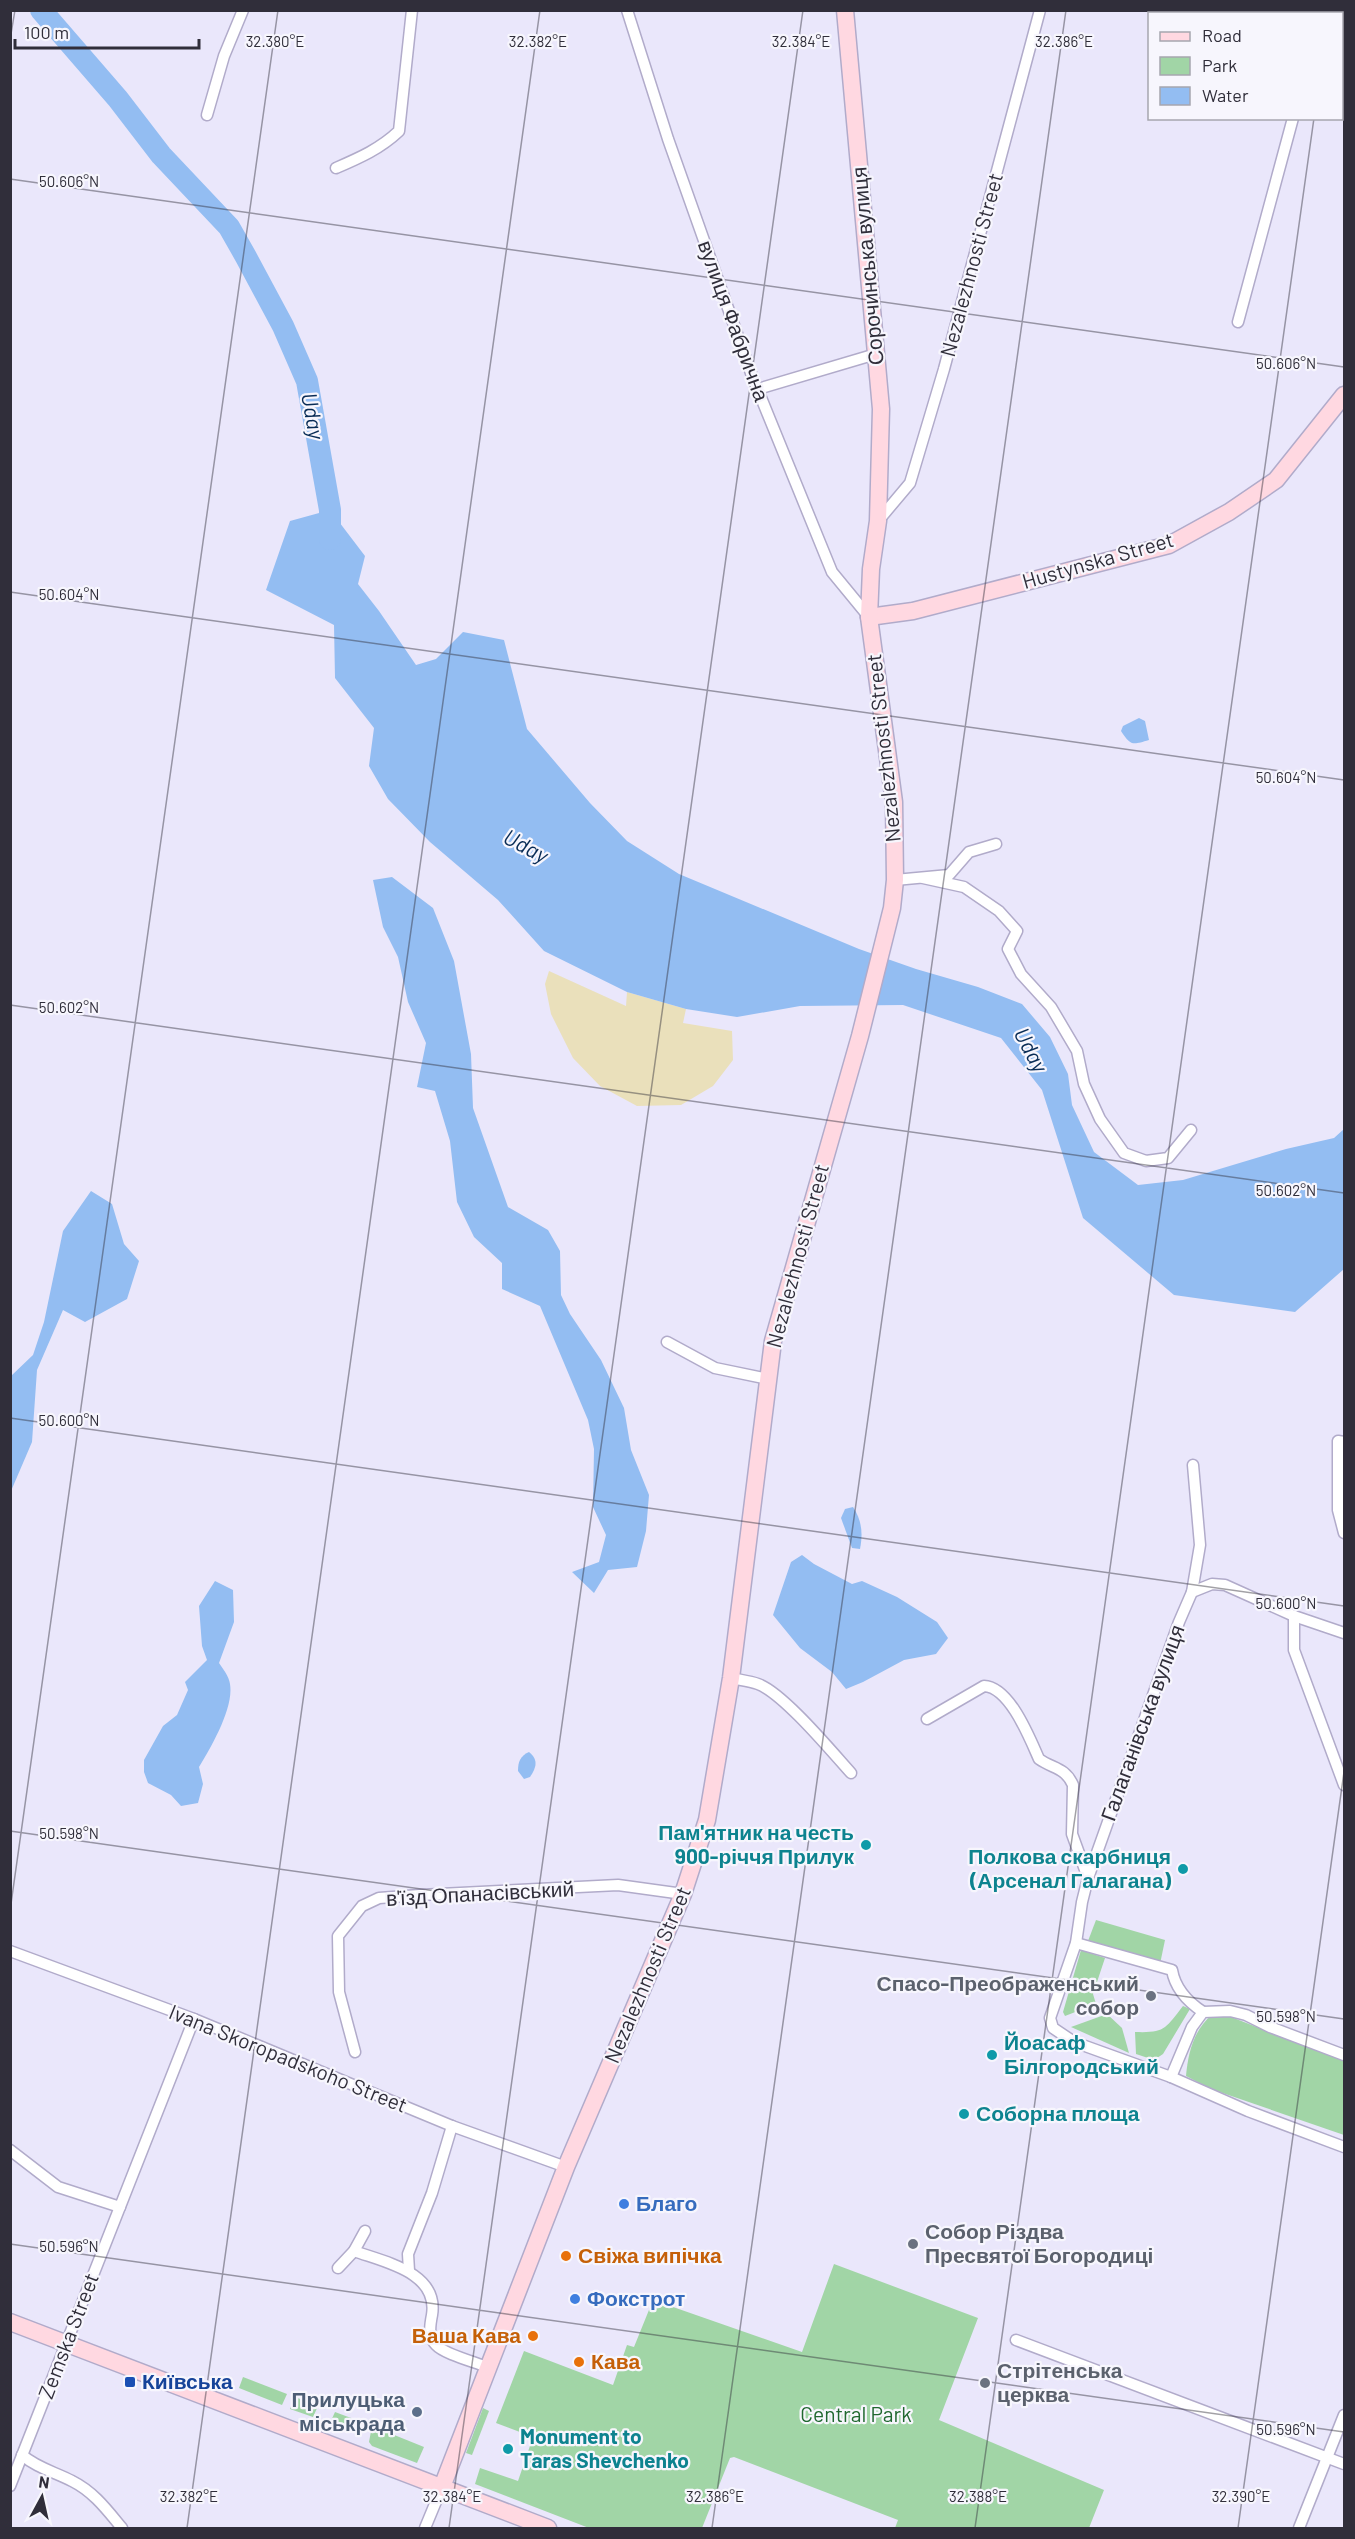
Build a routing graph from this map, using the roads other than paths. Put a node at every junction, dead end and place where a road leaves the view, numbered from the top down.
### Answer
1 (243, 10) edge
2 (412, 10) edge
3 (627, 10) edge
4 (845, 10) edge
5 (1040, 10) edge
6 (207, 115) dead end
7 (1292, 120) edge
8 (336, 168) dead end
9 (1238, 322) dead end
10 (876, 354) junction
11 (758, 389) junction
12 (1344, 395) edge
13 (878, 521) junction
14 (870, 617) junction
15 (996, 844) dead end
16 (923, 878) junction
17 (895, 880) junction
18 (1191, 1130) dead end
19 (667, 1342) dead end
20 (768, 1379) junction
21 (1344, 1442) edge
22 (1193, 1465) dead end
23 (1344, 1533) edge
24 (1192, 1592) junction
25 (1294, 1616) junction
26 (1344, 1633) edge
27 (731, 1678) junction
28 (927, 1719) dead end
29 (851, 1773) dead end
30 (1344, 1785) edge
31 (1088, 1878) junction
32 (683, 1894) junction
33 (1076, 1943) junction
34 (10, 1951) edge
35 (1203, 2012) junction
36 (194, 2019) junction
37 (355, 2052) dead end
38 (1344, 2055) edge
39 (1171, 2077) junction
40 (452, 2126) junction
41 (1344, 2147) edge
42 (10, 2150) edge
43 (566, 2167) junction
44 (120, 2207) junction
45 (365, 2231) dead end
46 (354, 2251) junction
47 (338, 2268) dead end
48 (409, 2271) junction
49 (10, 2322) edge
50 (1016, 2340) dead end
51 (66, 2343) junction
52 (488, 2367) junction
53 (1344, 2415) edge
54 (22, 2455) junction
55 (1327, 2457) junction
56 (1344, 2464) edge
57 (10, 2486) edge
58 (442, 2487) junction
59 (122, 2529) edge
60 (425, 2529) edge
61 (548, 2529) edge
62 (1299, 2529) edge

1 - 6 street
2 - 8 street
3 - 11 street, вулиця Фабрична
4 - 10 main road, Сорочинська вулиця
5 - 13 street, Nezalezhnosti Street
7 - 9 street
10 - 11 street
10 - 13 main road, Сорочинська вулиця
11 - 14 street, вулиця Фабрична
12 - 14 main road, Hustynska Street
13 - 14 main road, Nezalezhnosti Street
14 - 17 main road, Nezalezhnosti Street
15 - 16 street
16 - 17 street
16 - 18 street
17 - 20 main road, Nezalezhnosti Street
19 - 20 street
20 - 27 main road, Nezalezhnosti Street
21 - 23 street
22 - 24 street, Галаганівська вулиця
24 - 25 street
24 - 31 street, Галаганівська вулиця
25 - 26 street
25 - 30 street
27 - 29 street
27 - 32 main road, Nezalezhnosti Street
28 - 31 street
31 - 33 street, Галаганівська вулиця
32 - 37 street, в'їзд Опанасівський
32 - 43 main road, Nezalezhnosti Street
33 - 35 street
33 - 39 street, Галаганівська вулиця
34 - 36 street, Ivana Skoropadskoho Street
35 - 38 street
35 - 39 street
36 - 40 street, Ivana Skoropadskoho Street
36 - 44 street, Zemska Street
39 - 41 street
40 - 43 street, Ivana Skoropadskoho Street
40 - 48 street
42 - 44 street
43 - 52 main road, Nezalezhnosti Street
44 - 51 street, Zemska Street
45 - 46 street
46 - 47 street
46 - 48 street
48 - 52 street
49 - 51 main road
50 - 55 street
51 - 54 street, Zemska Street
51 - 58 main road
52 - 58 main road, Nezalezhnosti Street
53 - 55 street
54 - 57 street, Zemska Street
54 - 59 street
55 - 56 street
55 - 62 street
58 - 60 street
58 - 61 main road

